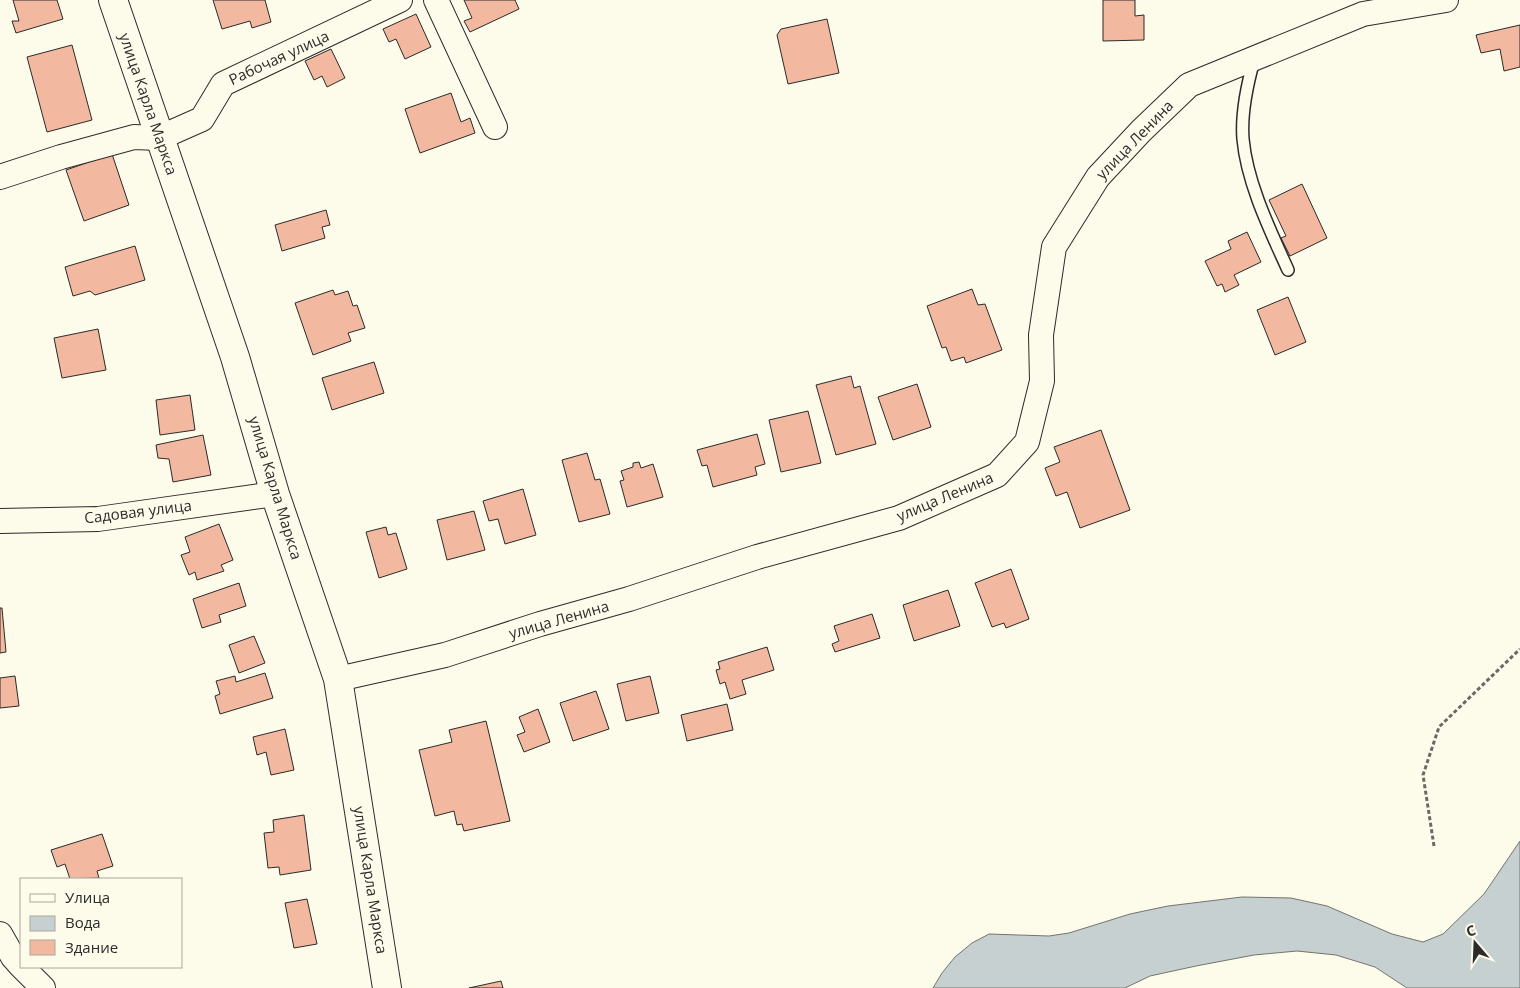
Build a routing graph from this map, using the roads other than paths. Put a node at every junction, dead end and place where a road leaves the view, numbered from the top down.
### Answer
1 (113, 0) edge
2 (400, 0) edge
3 (436, 0) edge
4 (1446, 0) edge
5 (1254, 58) junction
6 (495, 127) dead end
7 (159, 138) junction
8 (0, 177) edge
9 (1288, 270) dead end
10 (275, 494) junction
11 (0, 521) edge
12 (338, 678) junction
13 (0, 934) edge
14 (20, 964) edge
15 (24, 968) edge
16 (43, 988) edge
17 (387, 988) edge

1 - 7 main road, улица Карла Маркса
2 - 7 street, Рабочая улица
3 - 6 street
4 - 5 street, улица Ленина
5 - 9 lane
5 - 12 street, улица Ленина
7 - 8 street, Рабочая улица
7 - 10 main road, улица Карла Маркса
10 - 11 street, Садовая улица
10 - 12 main road, улица Карла Маркса
12 - 17 main road, улица Карла Маркса
13 - 14 street
15 - 16 street

